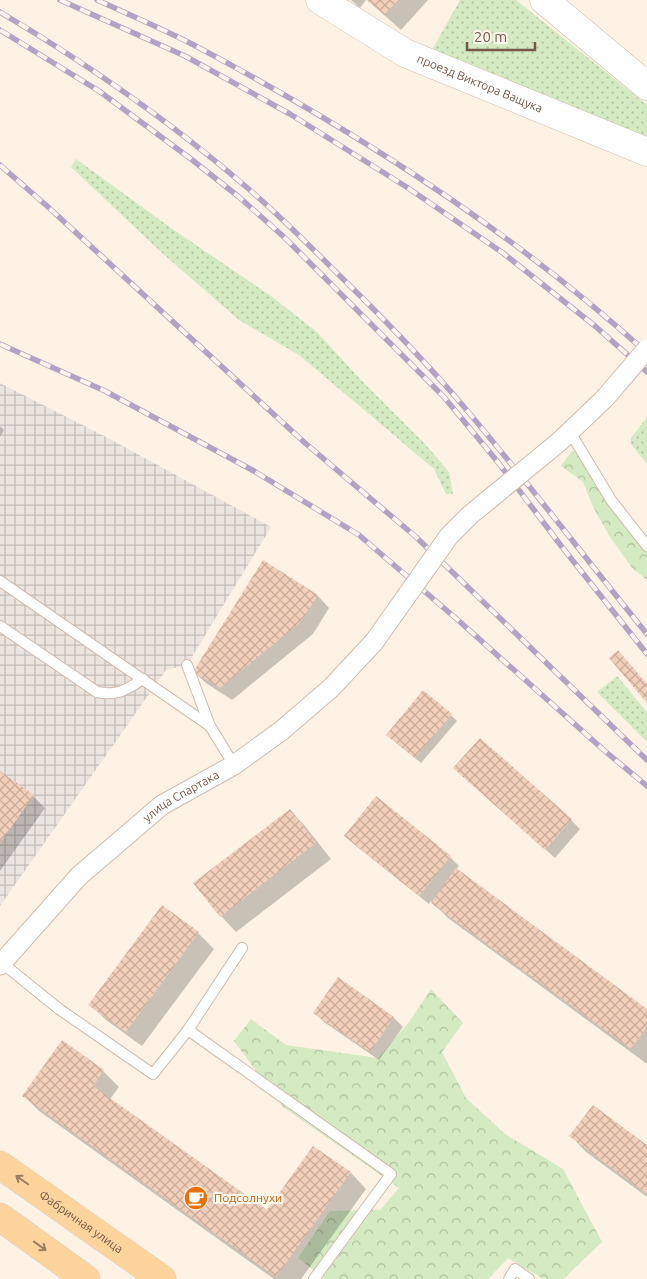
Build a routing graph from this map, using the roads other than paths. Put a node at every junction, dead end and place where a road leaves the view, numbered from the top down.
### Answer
1 (320, 0) edge
2 (544, 0) edge
3 (647, 86) edge
4 (647, 152) edge
5 (647, 349) edge
6 (565, 437) junction
7 (647, 546) edge
8 (0, 581) edge
9 (0, 626) edge
10 (187, 665) dead end
11 (143, 679) junction
12 (210, 726) junction
13 (234, 765) junction
14 (242, 948) dead end
15 (1, 964) edge
16 (188, 1030) junction
17 (0, 1165) edge
18 (0, 1217) edge
19 (86, 1279) edge
20 (162, 1279) edge
21 (314, 1279) edge
22 (509, 1279) edge
23 (529, 1279) edge

1 - 4 street, проезд Виктора Ващука
2 - 3 street
5 - 6 street, улица Спартака, bridge
6 - 7 lane
6 - 13 street, улица Спартака, bridge
8 - 11 lane
9 - 11 lane
10 - 12 lane
11 - 12 lane
12 - 13 lane
13 - 15 street, улица Спартака
14 - 16 lane
15 - 16 lane
16 - 21 lane
20 -> 17 main road, Фабричная улица
18 -> 19 main road
22 - 23 lane

